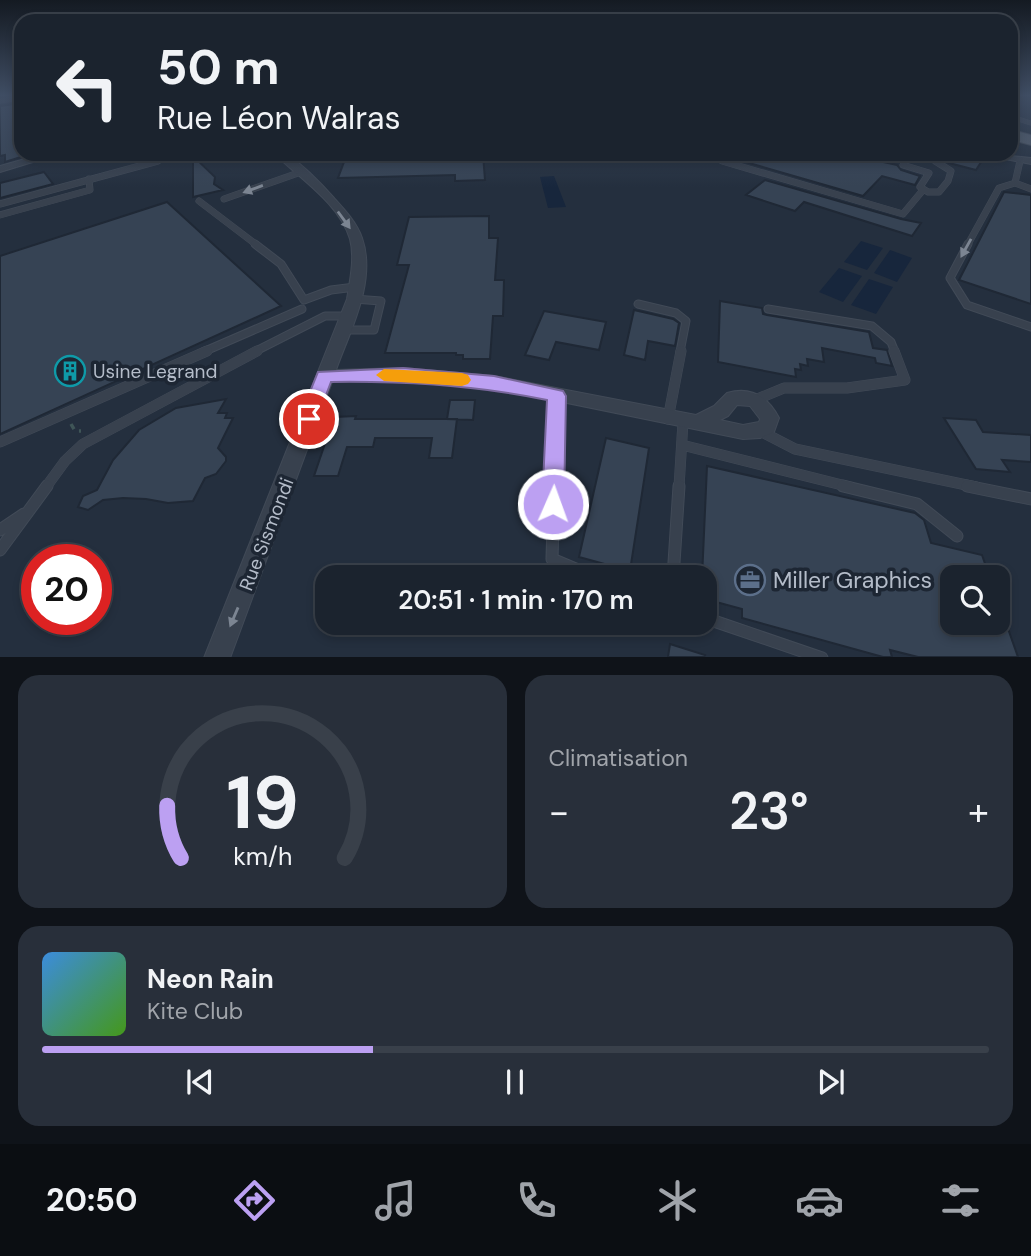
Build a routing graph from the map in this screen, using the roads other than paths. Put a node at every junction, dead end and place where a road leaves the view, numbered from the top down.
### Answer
1 (1025, 160) edge
2 (29, 161) edge
3 (157, 161) edge
4 (288, 161) edge
5 (724, 161) edge
6 (936, 161) edge
7 (903, 165) dead end
8 (0, 169) edge
9 (300, 171) junction
10 (89, 180) junction
11 (1015, 183) junction
12 (1031, 189) edge
13 (923, 190) junction
14 (225, 199) dead end
15 (199, 201) dead end
16 (0, 204) edge
17 (0, 215) edge
18 (303, 304) junction
19 (638, 304) dead end
20 (350, 308) junction
21 (768, 309) dead end
22 (303, 326) junction
23 (1031, 327) edge
24 (324, 376) junction
25 (557, 396) junction
26 (755, 400) junction
27 (682, 421) junction
28 (760, 431) junction
29 (0, 442) edge
30 (682, 445) junction
31 (1031, 499) edge
32 (28, 511) junction
33 (0, 530) edge
34 (957, 536) dead end
35 (0, 550) edge
36 (566, 565) edge
37 (674, 565) edge
38 (717, 622) edge
39 (216, 657) edge
40 (822, 657) edge

1 - 11 lane
2 - 8 street
3 - 10 lane
4 - 9 street, Rue Sismondi
5 - 13 lane
6 - 13 lane
7 - 13 lane
9 -> 14 lane
9 -> 20 street, Rue Sismondi
10 - 16 lane
10 - 17 lane
11 - 12 lane
11 -> 23 lane
15 - 18 lane
18 - 20 lane
18 - 22 lane
18 - 29 lane
19 - 27 lane
20 - 22 lane
20 - 24 street, Rue Sismondi
21 - 26 lane
22 - 32 lane
24 - 25 street
24 -> 39 street, Rue Sismondi
25 - 27 street
25 - 36 lane
26 - 27 street
26 - 28 street
27 - 28 street
27 - 30 lane
28 - 31 lane
30 - 34 lane
30 - 37 lane
32 - 33 lane
32 - 35 lane
38 - 40 lane

